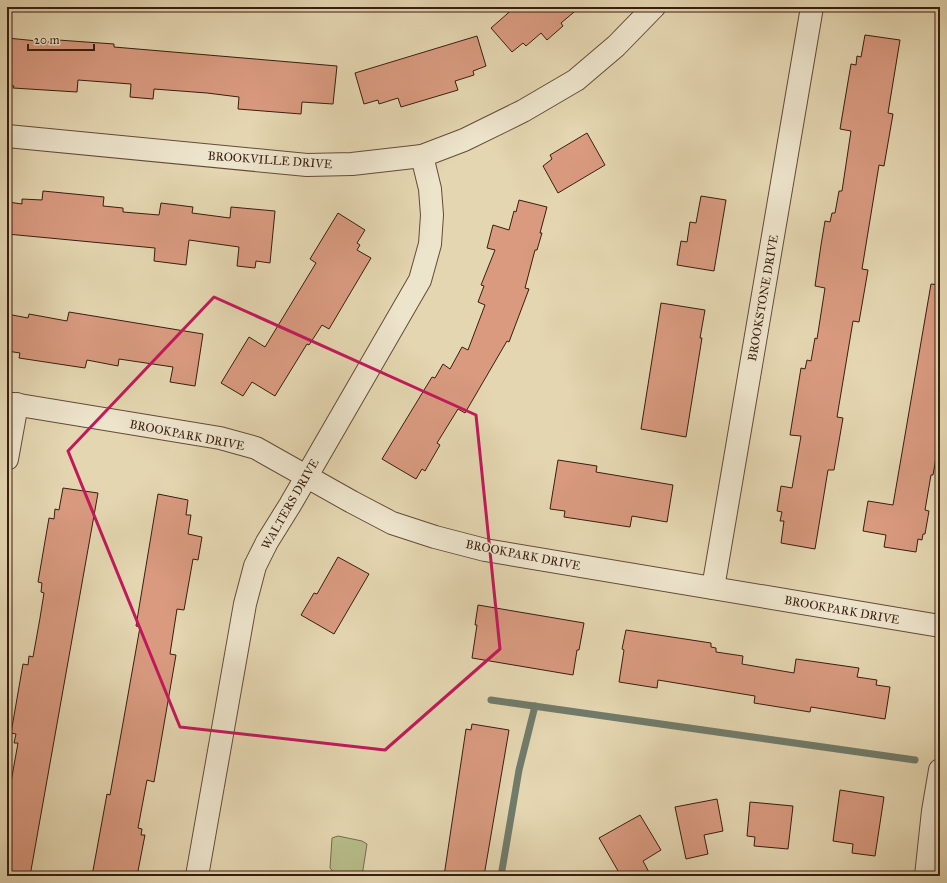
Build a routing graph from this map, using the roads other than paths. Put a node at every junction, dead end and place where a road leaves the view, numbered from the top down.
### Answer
1 (654, 7) edge
2 (812, 7) edge
3 (7, 136) edge
4 (422, 156) junction
5 (12, 404) edge
6 (7, 459) edge
7 (306, 476) junction
8 (713, 588) junction
9 (940, 626) edge
10 (940, 770) edge
11 (197, 876) edge
12 (926, 876) edge

1 - 4 street, BROOKVILLE DRIVE
2 - 8 street, BROOKSTONE DRIVE
3 - 4 street, BROOKVILLE DRIVE
4 - 7 street, WALTERS DRIVE
5 - 6 street
5 - 7 street, BROOKPARK DRIVE
7 - 8 street, BROOKPARK DRIVE
7 - 11 street, WALTERS DRIVE
8 - 9 street, BROOKPARK DRIVE
10 - 12 street

